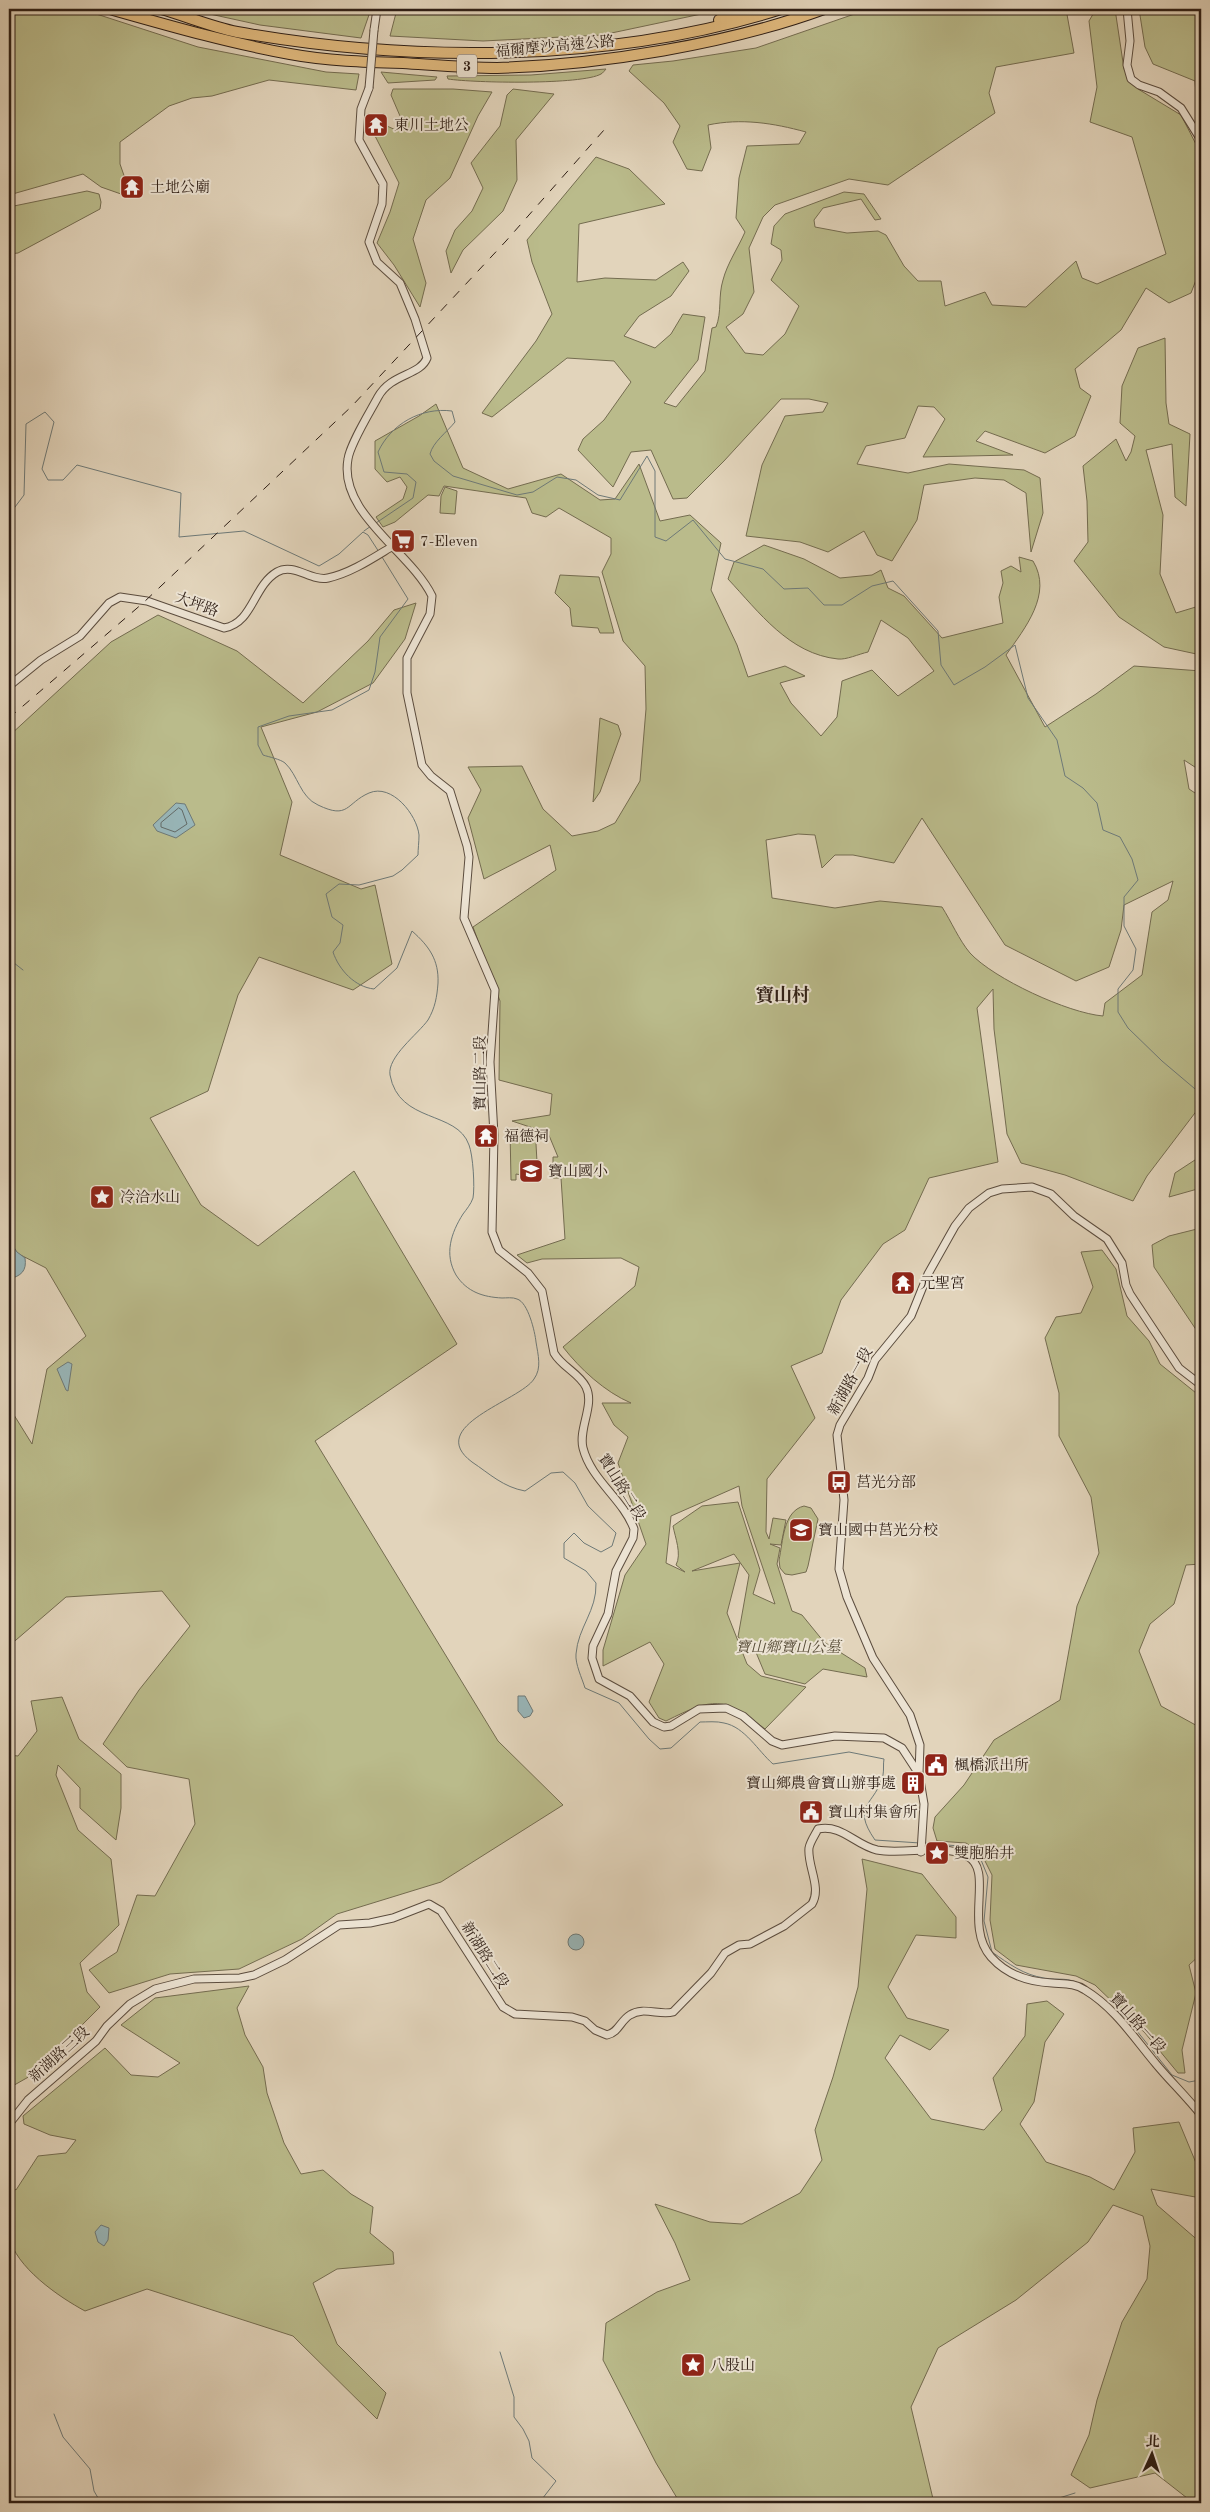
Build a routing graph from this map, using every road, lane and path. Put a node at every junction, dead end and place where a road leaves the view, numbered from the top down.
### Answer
1 (110, 9) edge
2 (161, 9) edge
3 (377, 9) edge
4 (746, 9) edge
5 (781, 9) edge
6 (824, 9) edge
7 (1127, 9) edge
8 (686, 33) junction
9 (1201, 140) edge
10 (393, 546) junction
11 (9, 686) edge
12 (1201, 1385) edge
13 (919, 1774) junction
14 (921, 1852) junction
15 (107, 2026) joint
16 (1201, 2115) edge
17 (9, 2124) edge

1 - 6 highway, 福爾摩沙高速公路 / 3
2 - 8 highway, 福爾摩沙高速公路 / 3
3 - 10 street, 寶山路二段, bridge
4 - 8 highway
5 - 8 highway, 福爾摩沙高速公路 / 3
7 - 9 street
10 - 11 street, 大坪路
10 - 13 street, 寶山路二段
12 - 13 street, 新湖路一段
13 - 14 street, 新湖路一段
14 - 15 street, 新湖路二段
14 - 16 street, 寶山路一段
15 - 17 street, 新湖路三段

